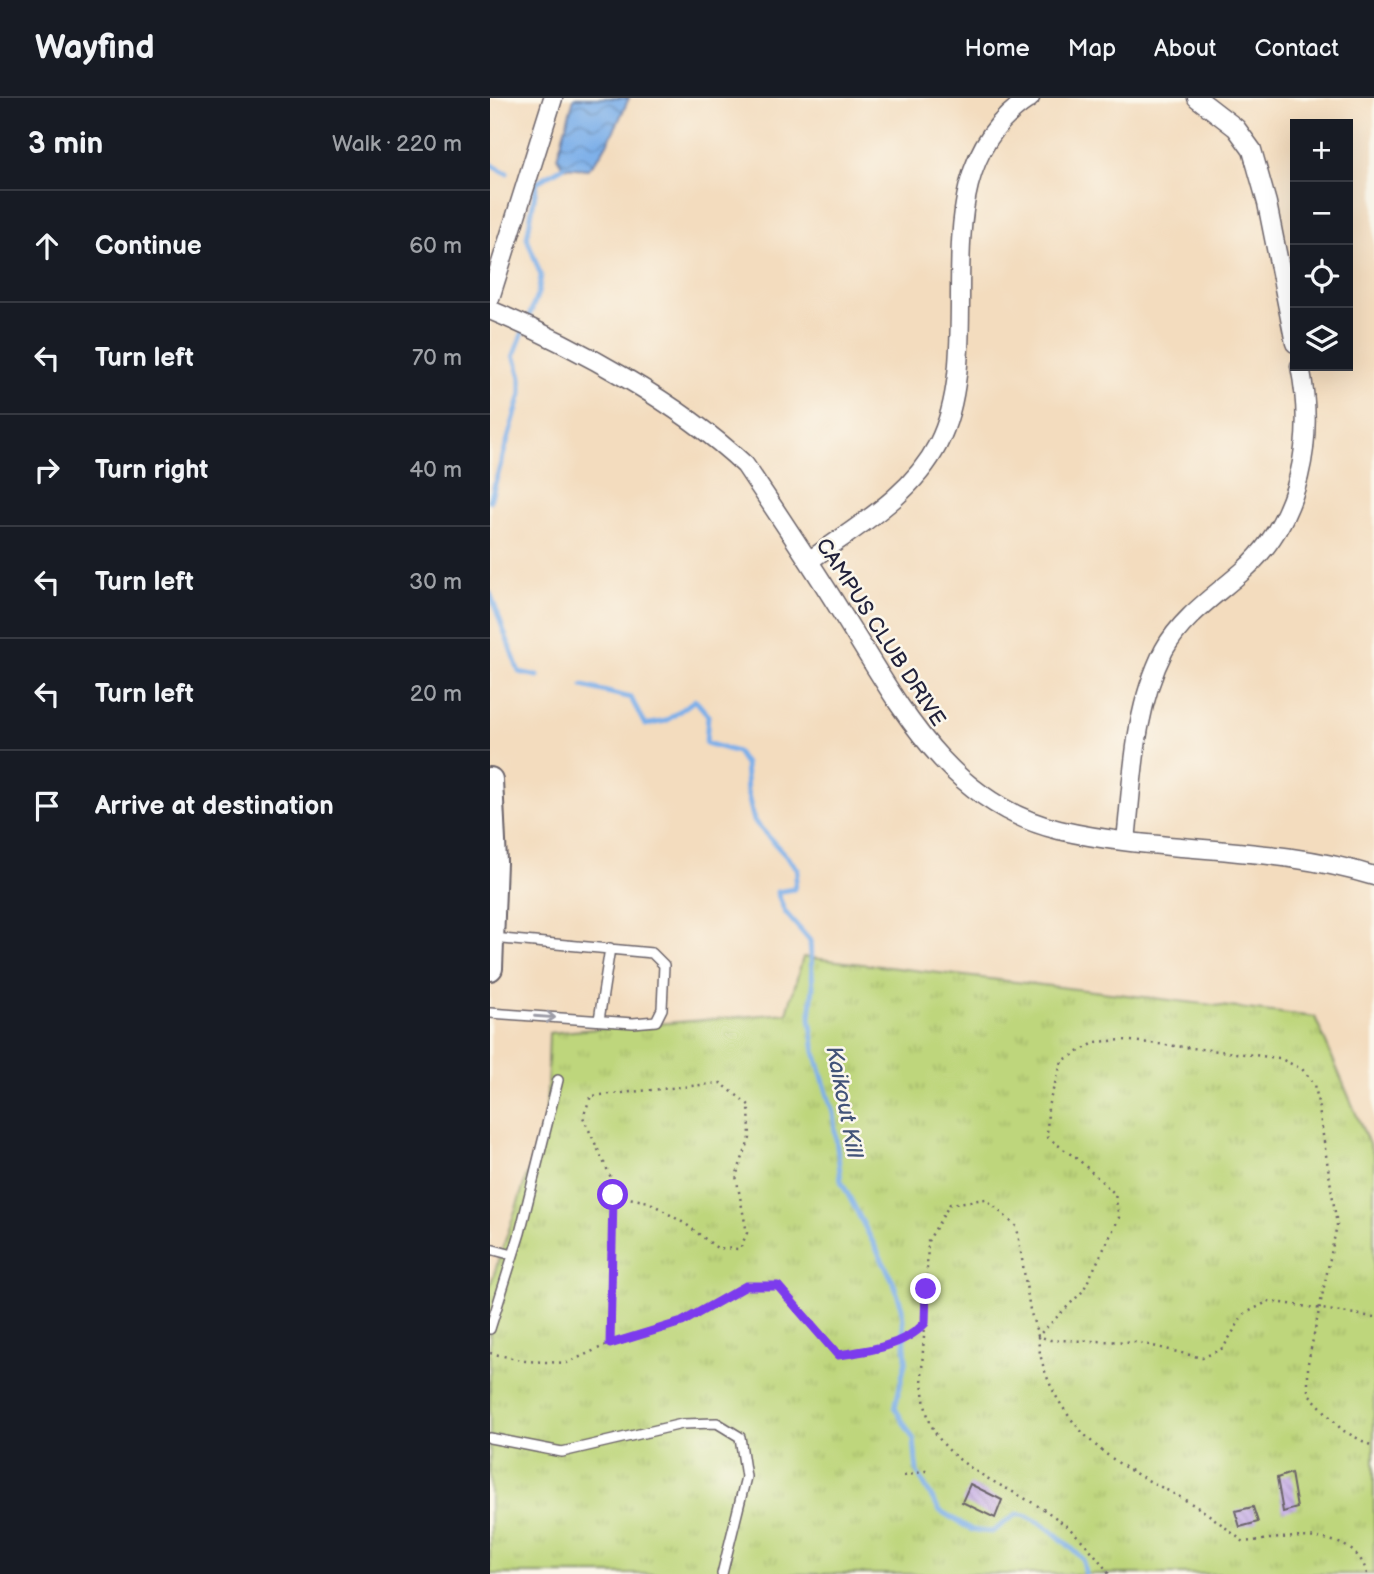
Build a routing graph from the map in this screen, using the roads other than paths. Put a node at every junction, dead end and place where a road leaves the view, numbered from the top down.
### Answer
1 (553, 98) edge
2 (1030, 98) edge
3 (1197, 98) edge
4 (490, 298) edge
5 (490, 310) edge
6 (1290, 318) edge
7 (1301, 371) edge
8 (809, 561) junction
9 (490, 780) edge
10 (1126, 841) junction
11 (1374, 876) edge
12 (492, 938) junction
13 (610, 948) junction
14 (490, 968) edge
15 (490, 1013) edge
16 (599, 1020) junction
17 (558, 1080) dead end
18 (490, 1249) edge
19 (513, 1255) junction
20 (490, 1329) edge
21 (490, 1438) edge
22 (722, 1574) edge

1 - 4 street
2 - 8 street
3 - 6 street
5 - 8 street, CAMPUS CLUB DRIVE
7 - 10 street
8 - 10 street, CAMPUS CLUB DRIVE
9 - 12 main road
10 - 11 street, CAMPUS CLUB DRIVE
12 - 13 lane
12 - 14 main road
13 - 16 lane
13 - 16 lane
15 -> 16 lane
17 - 19 lane
18 - 19 lane
19 - 20 lane
21 - 22 lane

